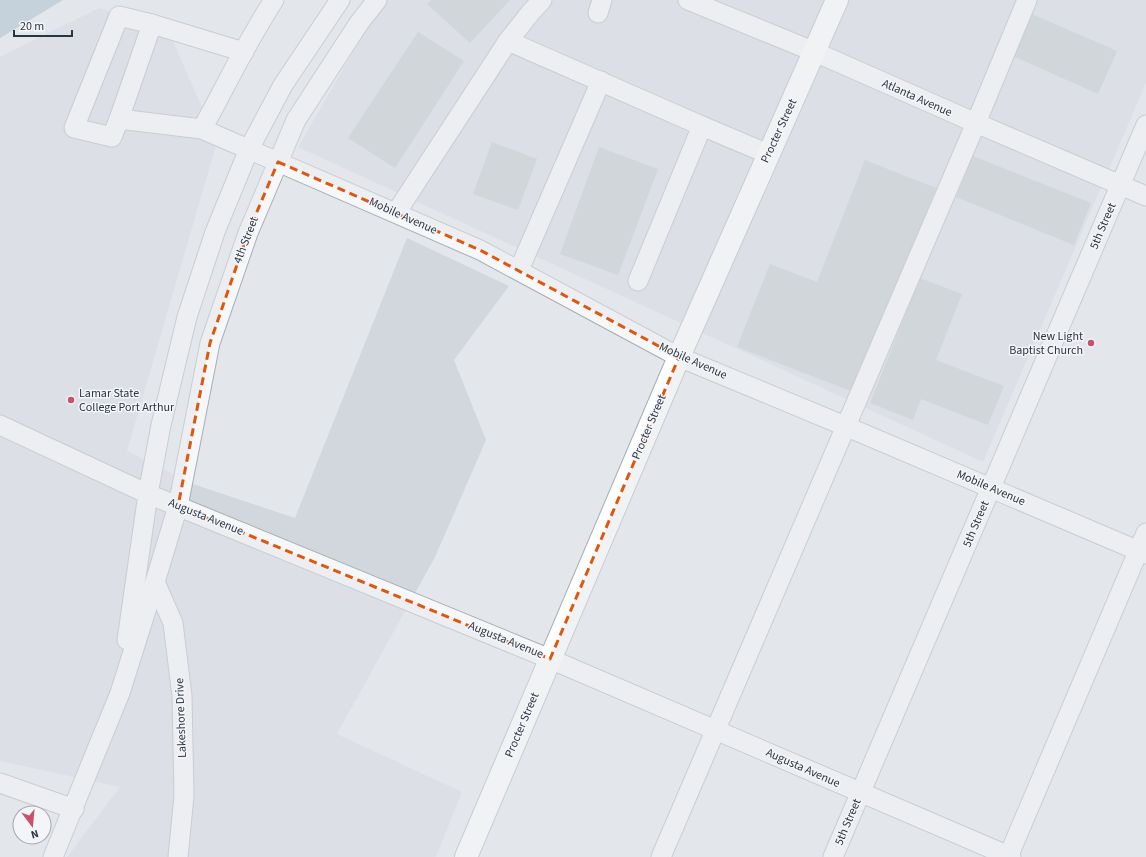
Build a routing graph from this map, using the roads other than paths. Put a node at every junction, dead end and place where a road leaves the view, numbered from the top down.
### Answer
1 (274, 0) edge
2 (340, 0) edge
3 (377, 0) edge
4 (542, 0) edge
5 (688, 0) edge
6 (837, 0) edge
7 (1027, 0) edge
8 (152, 24) junction
9 (508, 41) junction
10 (244, 52) junction
11 (815, 52) junction
12 (601, 81) junction
13 (119, 119) junction
14 (976, 123) junction
15 (1146, 125) edge
16 (702, 126) junction
17 (202, 129) junction
18 (249, 149) junction
19 (768, 154) junction
20 (278, 162) junction
21 (1120, 185) junction
22 (1146, 196) edge
23 (396, 213) junction
24 (518, 270) junction
25 (638, 281) dead end
26 (679, 357) junction
27 (0, 425) edge
28 (845, 426) junction
29 (991, 488) junction
30 (148, 494) junction
31 (178, 506) junction
32 (1146, 533) edge
33 (1142, 553) edge
34 (155, 582) junction
35 (550, 659) junction
36 (120, 693) junction
37 (715, 729) junction
38 (0, 782) edge
39 (860, 793) junction
40 (74, 809) junction
41 (53, 857) edge
42 (178, 857) edge
43 (466, 857) edge
44 (661, 857) edge
45 (833, 857) edge
46 (1009, 857) edge

1 - 10 street
2 - 18 street
3 - 20 street, 4th Street
4 - 9 street
5 - 11 street, Atlanta Avenue
6 - 11 main road, Procter Street
7 - 14 street
8 - 10 street
8 - 13 street
8 - 13 street
9 - 12 street
9 - 23 street
10 - 17 street
11 - 14 street, Atlanta Avenue
11 - 19 main road, Procter Street
12 - 16 street
12 - 24 street
13 - 17 street, Mobile Avenue
14 - 21 street, Atlanta Avenue
14 - 28 street
15 - 21 street, 5th Street
16 - 19 street
16 - 25 street
17 - 18 street, Mobile Avenue
18 - 20 street, Mobile Avenue
18 - 30 street
19 - 26 main road, Procter Street
20 - 23 street, Mobile Avenue
20 - 31 street, 4th Street
21 - 22 street, Atlanta Avenue
21 - 29 street, 5th Street
23 - 24 street, Mobile Avenue
24 - 26 street, Mobile Avenue
26 - 28 street, Mobile Avenue
26 - 35 main road, Procter Street
27 - 30 street, Augusta Avenue
28 - 29 street, Mobile Avenue
28 - 37 street
29 - 33 street, Mobile Avenue
29 - 39 street, 5th Street
30 - 31 street, Augusta Avenue
30 - 36 street
31 - 34 street
31 - 35 street, Augusta Avenue
32 - 33 street
33 - 46 street
34 - 36 street
34 - 42 street, Lakeshore Drive
35 - 37 street, Augusta Avenue
35 - 43 main road, Procter Street
36 - 40 street
37 - 39 street, Augusta Avenue
37 - 44 street
38 - 40 street
39 - 45 street, 5th Street
39 - 46 street, Augusta Avenue
40 - 41 street

